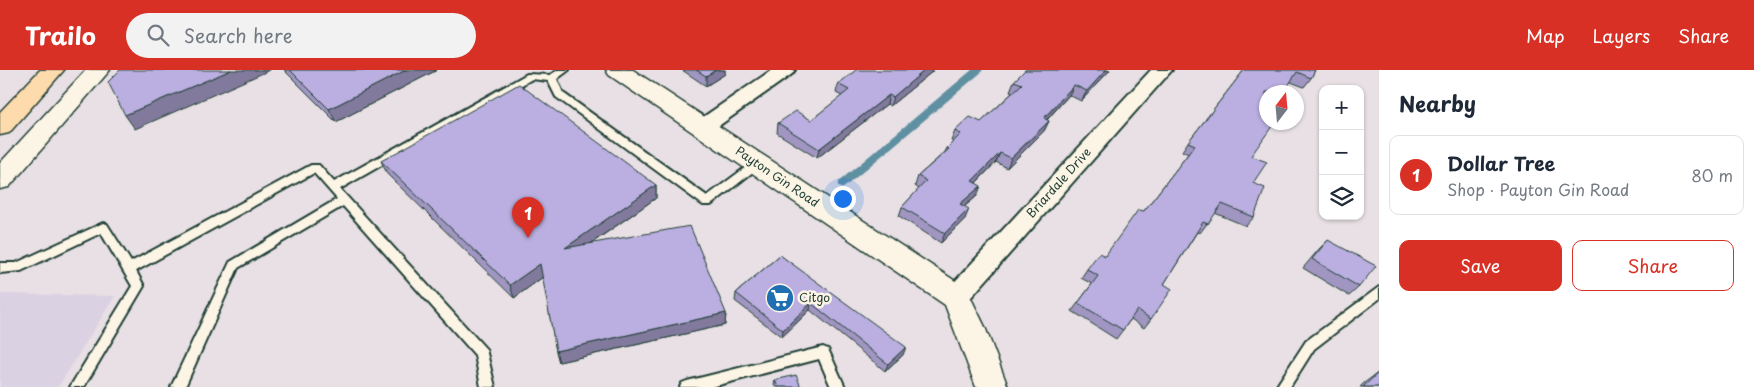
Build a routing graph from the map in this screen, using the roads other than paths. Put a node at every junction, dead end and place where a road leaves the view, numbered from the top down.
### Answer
1 (52, 70) edge
2 (99, 70) edge
3 (564, 70) edge
4 (617, 70) edge
5 (785, 70) edge
6 (1162, 70) edge
7 (552, 78) junction
8 (0, 127) edge
9 (703, 127) junction
10 (758, 164) junction
11 (0, 180) edge
12 (334, 188) junction
13 (344, 200) junction
14 (0, 268) edge
15 (129, 269) junction
16 (1379, 292) edge
17 (956, 297) junction
18 (726, 382) edge
19 (77, 387) edge
20 (178, 387) edge
21 (488, 387) edge
22 (687, 387) edge
23 (838, 387) edge
24 (992, 387) edge
25 (1283, 387) edge

1 - 8 highway
2 - 11 street
3 - 7 lane
4 - 9 street, Payton Gin Road
5 - 9 street
6 - 17 street, Briardale Drive
7 - 10 lane
7 - 12 lane
9 - 10 street, Payton Gin Road
10 - 17 street, Payton Gin Road
12 - 13 lane
12 - 15 lane
13 - 20 lane
13 - 21 lane
14 - 15 lane
15 - 19 lane
16 - 25 lane
17 - 24 street
18 - 22 lane
18 - 23 lane

